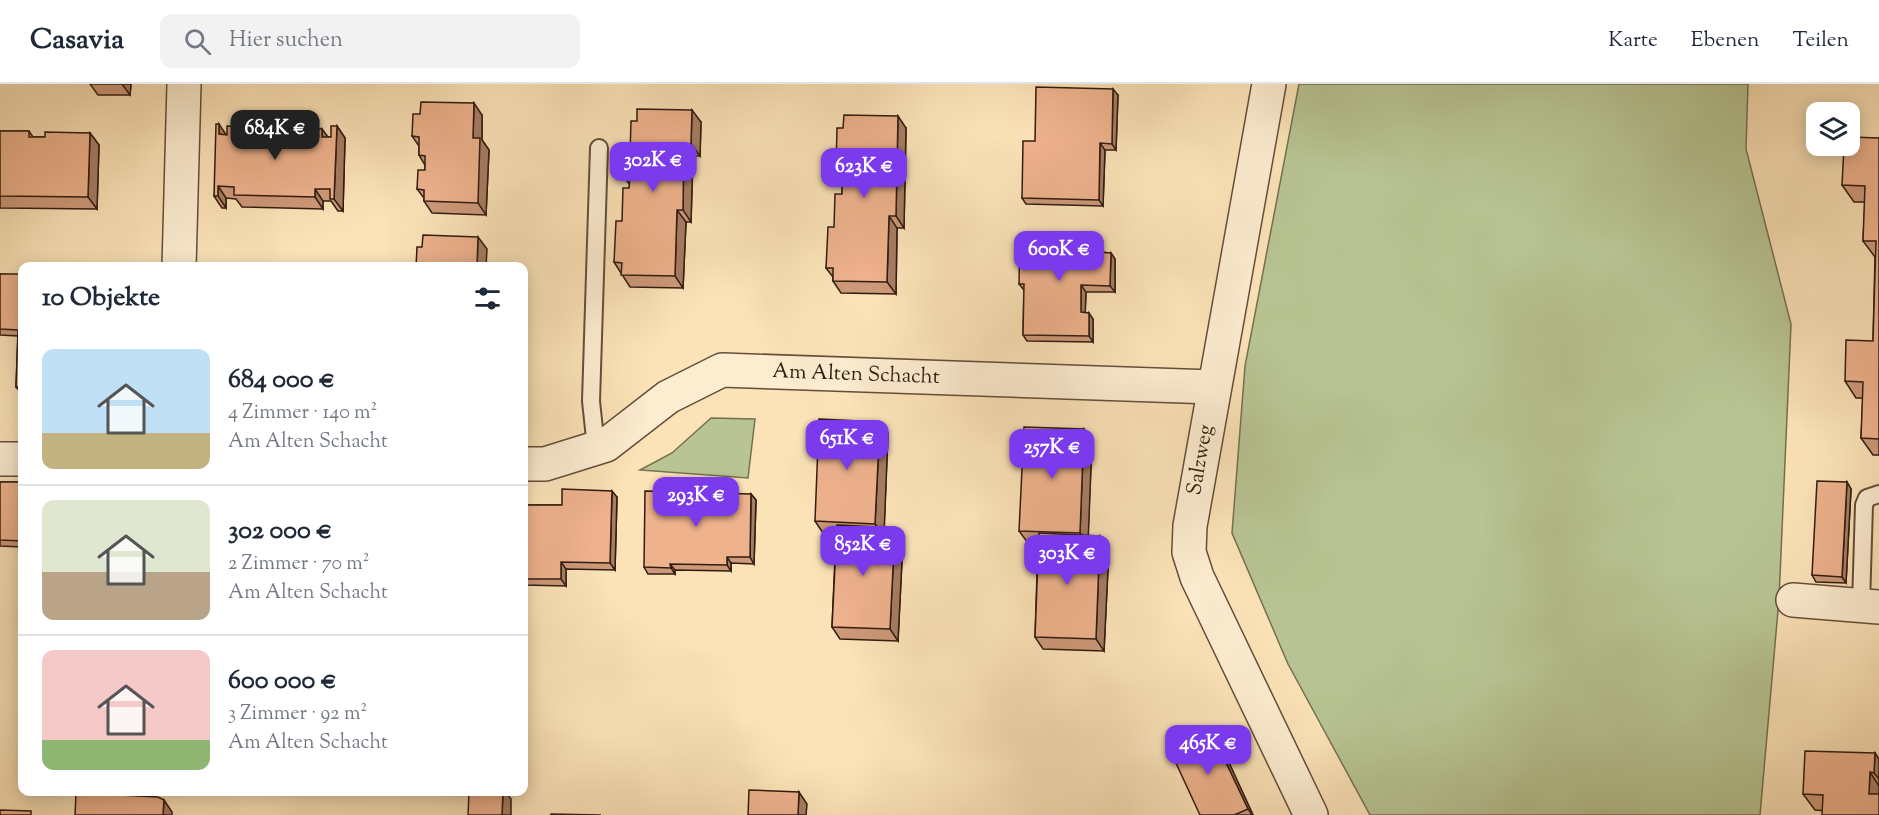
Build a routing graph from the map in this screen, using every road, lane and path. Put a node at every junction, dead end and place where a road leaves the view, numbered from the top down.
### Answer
1 (184, 84) edge
2 (1269, 84) edge
3 (599, 147) dead end
4 (179, 262) edge
5 (1213, 387) junction
6 (596, 448) junction
7 (0, 459) edge
8 (18, 459) edge
9 (528, 464) edge
10 (1879, 494) edge
11 (1793, 600) dead end
12 (1870, 606) edge
13 (1311, 815) edge

1 - 4 street
2 - 5 street, Salzweg
3 - 6 lane
5 - 6 street, Am Alten Schacht
5 - 13 street, Salzweg
6 - 9 street, Am Alten Schacht
7 - 8 street
10 - 12 lane
11 - 12 street

